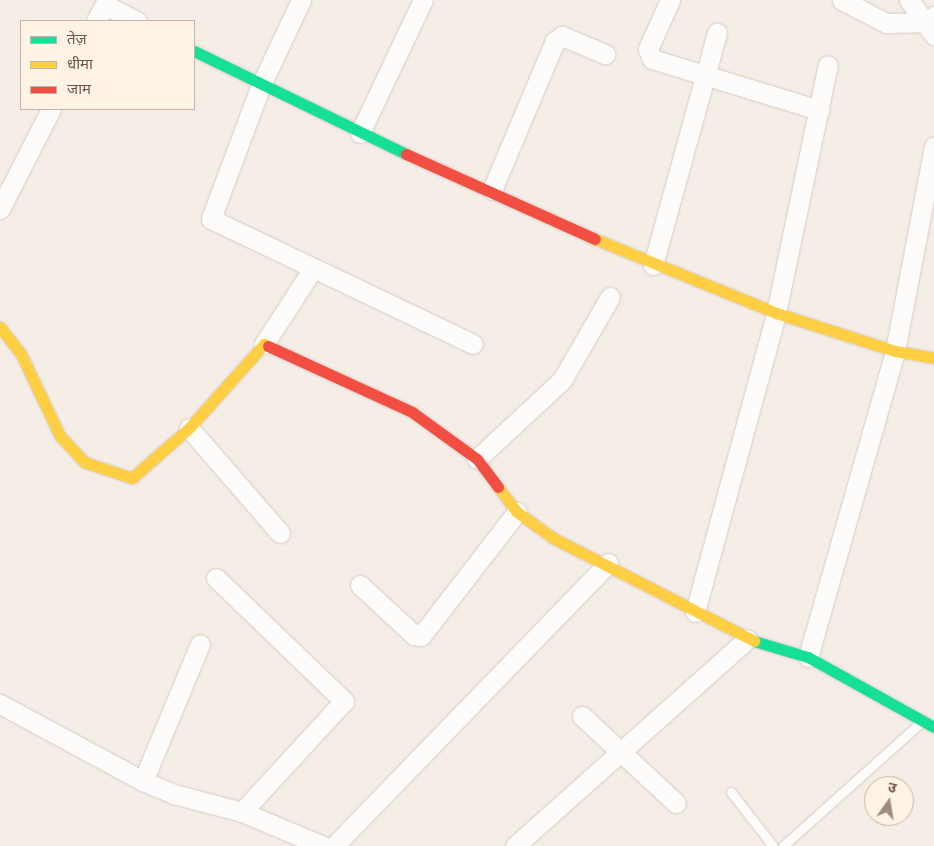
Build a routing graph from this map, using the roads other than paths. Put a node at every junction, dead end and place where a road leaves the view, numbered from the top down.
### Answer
1 (301, 0) edge
2 (423, 0) edge
3 (670, 0) edge
4 (842, 0) edge
5 (909, 0) edge
6 (103, 9) edge
7 (134, 20) edge
8 (931, 24) edge
9 (717, 33) dead end
10 (195, 52) edge
11 (604, 54) dead end
12 (828, 65) dead end
13 (706, 75) junction
14 (261, 85) junction
15 (50, 110) edge
16 (819, 110) junction
17 (360, 133) junction
18 (934, 147) edge
19 (492, 190) junction
20 (0, 209) edge
21 (928, 216) edge
22 (653, 266) junction
23 (312, 270) junction
24 (610, 297) dead end
25 (776, 313) junction
26 (0, 327) edge
27 (264, 344) junction
28 (473, 344) dead end
29 (895, 351) junction
30 (934, 358) edge
31 (189, 428) junction
32 (477, 459) junction
33 (516, 512) junction
34 (280, 533) dead end
35 (608, 563) junction
36 (216, 578) dead end
37 (360, 585) dead end
38 (695, 612) junction
39 (747, 639) junction
40 (200, 644) dead end
41 (808, 657) junction
42 (0, 704) edge
43 (582, 716) dead end
44 (923, 720) junction
45 (934, 727) edge
46 (622, 752) junction
47 (142, 780) junction
48 (731, 792) dead end
49 (676, 803) dead end
50 (242, 812) junction
51 (323, 846) edge
52 (334, 846) edge
53 (515, 846) edge
54 (773, 846) edge
55 (783, 846) edge

1 - 14 street
2 - 17 street
3 - 13 street
4 - 8 street
5 - 8 street
6 - 7 street
9 - 13 street
10 - 14 street
11 - 19 street
12 - 16 street
13 - 16 street
13 - 22 street
14 - 17 street
14 - 23 street
15 - 20 street
16 - 25 street
17 - 19 street
18 - 21 street
19 - 22 street
21 - 29 street
22 - 25 street
23 - 27 street
23 - 28 street
24 - 32 street
25 - 29 street
25 - 38 street
26 - 31 street
27 - 31 street
27 - 32 street
29 - 30 street
29 - 41 street
31 - 34 street
32 - 33 street
33 - 35 street
33 - 37 street
35 - 38 street
35 - 52 street
36 - 50 street
38 - 39 street
39 - 41 street
39 - 46 street
40 - 47 street
41 - 44 street
42 - 47 street
43 - 46 street
44 - 45 street
44 - 55 lane
46 - 49 street
46 - 53 street
47 - 50 street
48 - 54 lane
50 - 51 street

